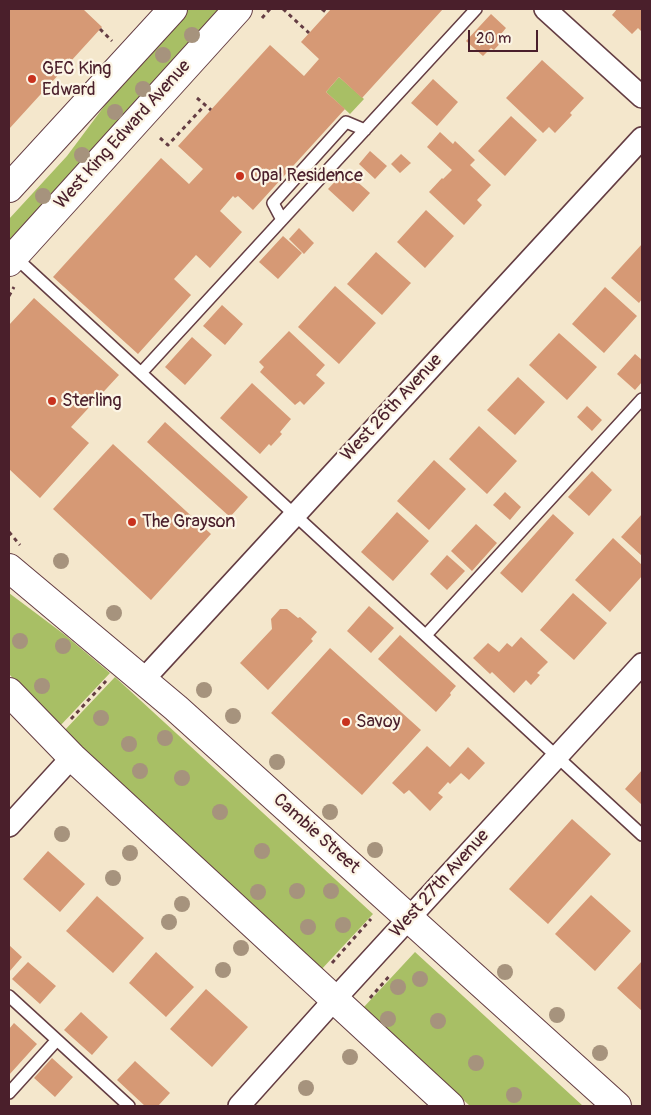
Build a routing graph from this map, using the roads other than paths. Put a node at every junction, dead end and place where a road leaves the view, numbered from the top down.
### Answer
1 (173, 9) edge
2 (238, 9) edge
3 (476, 9) edge
4 (545, 9) edge
5 (642, 97) edge
6 (365, 130) junction
7 (642, 138) edge
8 (9, 188) edge
9 (282, 220) junction
10 (11, 259) edge
11 (141, 373) junction
12 (642, 399) edge
13 (294, 514) junction
14 (9, 568) edge
15 (426, 635) junction
16 (642, 664) edge
17 (144, 680) junction
18 (9, 692) edge
19 (558, 756) junction
20 (72, 757) junction
21 (9, 826) edge
22 (642, 835) edge
23 (409, 918) junction
24 (9, 996) edge
25 (334, 1000) junction
26 (56, 1041) junction
27 (9, 1093) edge
28 (129, 1106) edge
29 (239, 1106) edge
30 (450, 1106) edge
31 (617, 1106) edge

1 - 8 main road
2 - 10 main road, West King Edward Avenue
3 - 6 lane
4 - 5 street
6 - 9 lane
6 - 9 lane
7 - 13 street, West 26th Avenue
9 - 11 lane
10 - 11 lane
11 - 13 lane
12 - 15 lane
13 - 15 lane
13 - 17 street, West 26th Avenue
14 - 17 main road, Cambie Street
15 - 19 lane
16 - 19 street, West 27th Avenue
17 - 23 main road, Cambie Street
18 - 20 main road
19 - 22 lane
19 - 23 street, West 27th Avenue
20 - 21 street
20 - 25 main road
23 - 25 street, West 27th Avenue
23 - 31 main road, Cambie Street
24 - 26 lane
25 - 29 street, West 27th Avenue
25 - 30 main road
26 - 27 lane
26 - 28 lane

